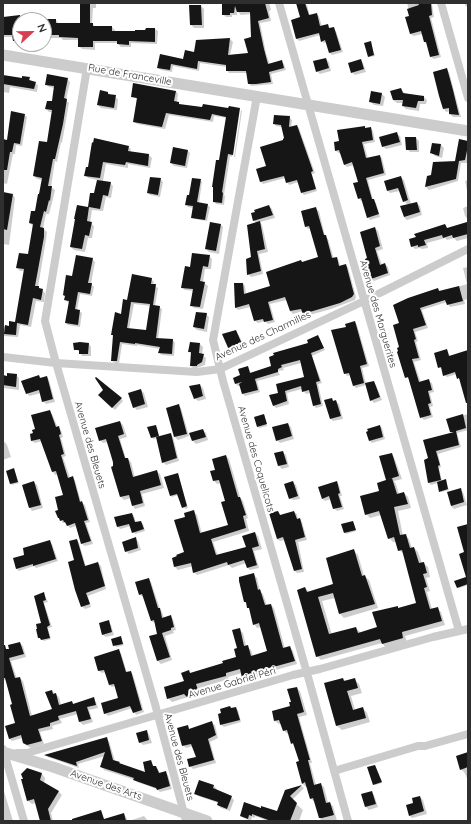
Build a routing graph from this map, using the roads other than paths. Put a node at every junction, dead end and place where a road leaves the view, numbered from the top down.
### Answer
1 (278, 3) edge
2 (441, 3) edge
3 (3, 55) edge
4 (87, 68) junction
5 (257, 96) junction
6 (468, 98) edge
7 (308, 105) junction
8 (468, 131) edge
9 (468, 249) edge
10 (364, 301) junction
11 (3, 357) edge
12 (56, 363) junction
13 (220, 369) junction
14 (468, 629) edge
15 (459, 631) junction
16 (307, 673) junction
17 (157, 715) junction
18 (468, 734) edge
19 (3, 752) edge
20 (334, 771) junction
21 (185, 817) edge
22 (24, 821) edge
23 (207, 821) edge
24 (348, 821) edge

1 - 7 street, Avenue des Marguerites
2 - 6 street
3 - 4 street, Rue de Franceville
4 - 5 street, Rue de Franceville
4 - 12 street, Avenue des Bleuets
5 - 7 street, Rue de Franceville
5 - 13 street, Avenue des Coquelicots
7 - 8 street, Rue de Franceville
7 - 10 street, Avenue des Marguerites
9 - 10 street, Avenue des Charmilles
10 - 13 street, Avenue des Charmilles
10 - 15 street, Avenue des Marguerites
11 - 12 street, Avenue des Charmilles
12 - 13 street, Avenue des Charmilles
12 - 17 street, Avenue des Bleuets
13 - 16 street, Avenue des Coquelicots
14 - 15 street, Avenue Gabriel Péri
15 - 16 street, Avenue Gabriel Péri
16 - 17 street, Avenue Gabriel Péri
16 - 20 street, Avenue des Coquelicots
17 - 19 street, Avenue Gabriel Péri
17 - 21 street, Avenue des Bleuets
18 - 20 street
19 - 21 street, Avenue des Arts
19 - 22 street
20 - 24 street, Avenue des Coquelicots
21 - 23 street, Avenue des Arts

